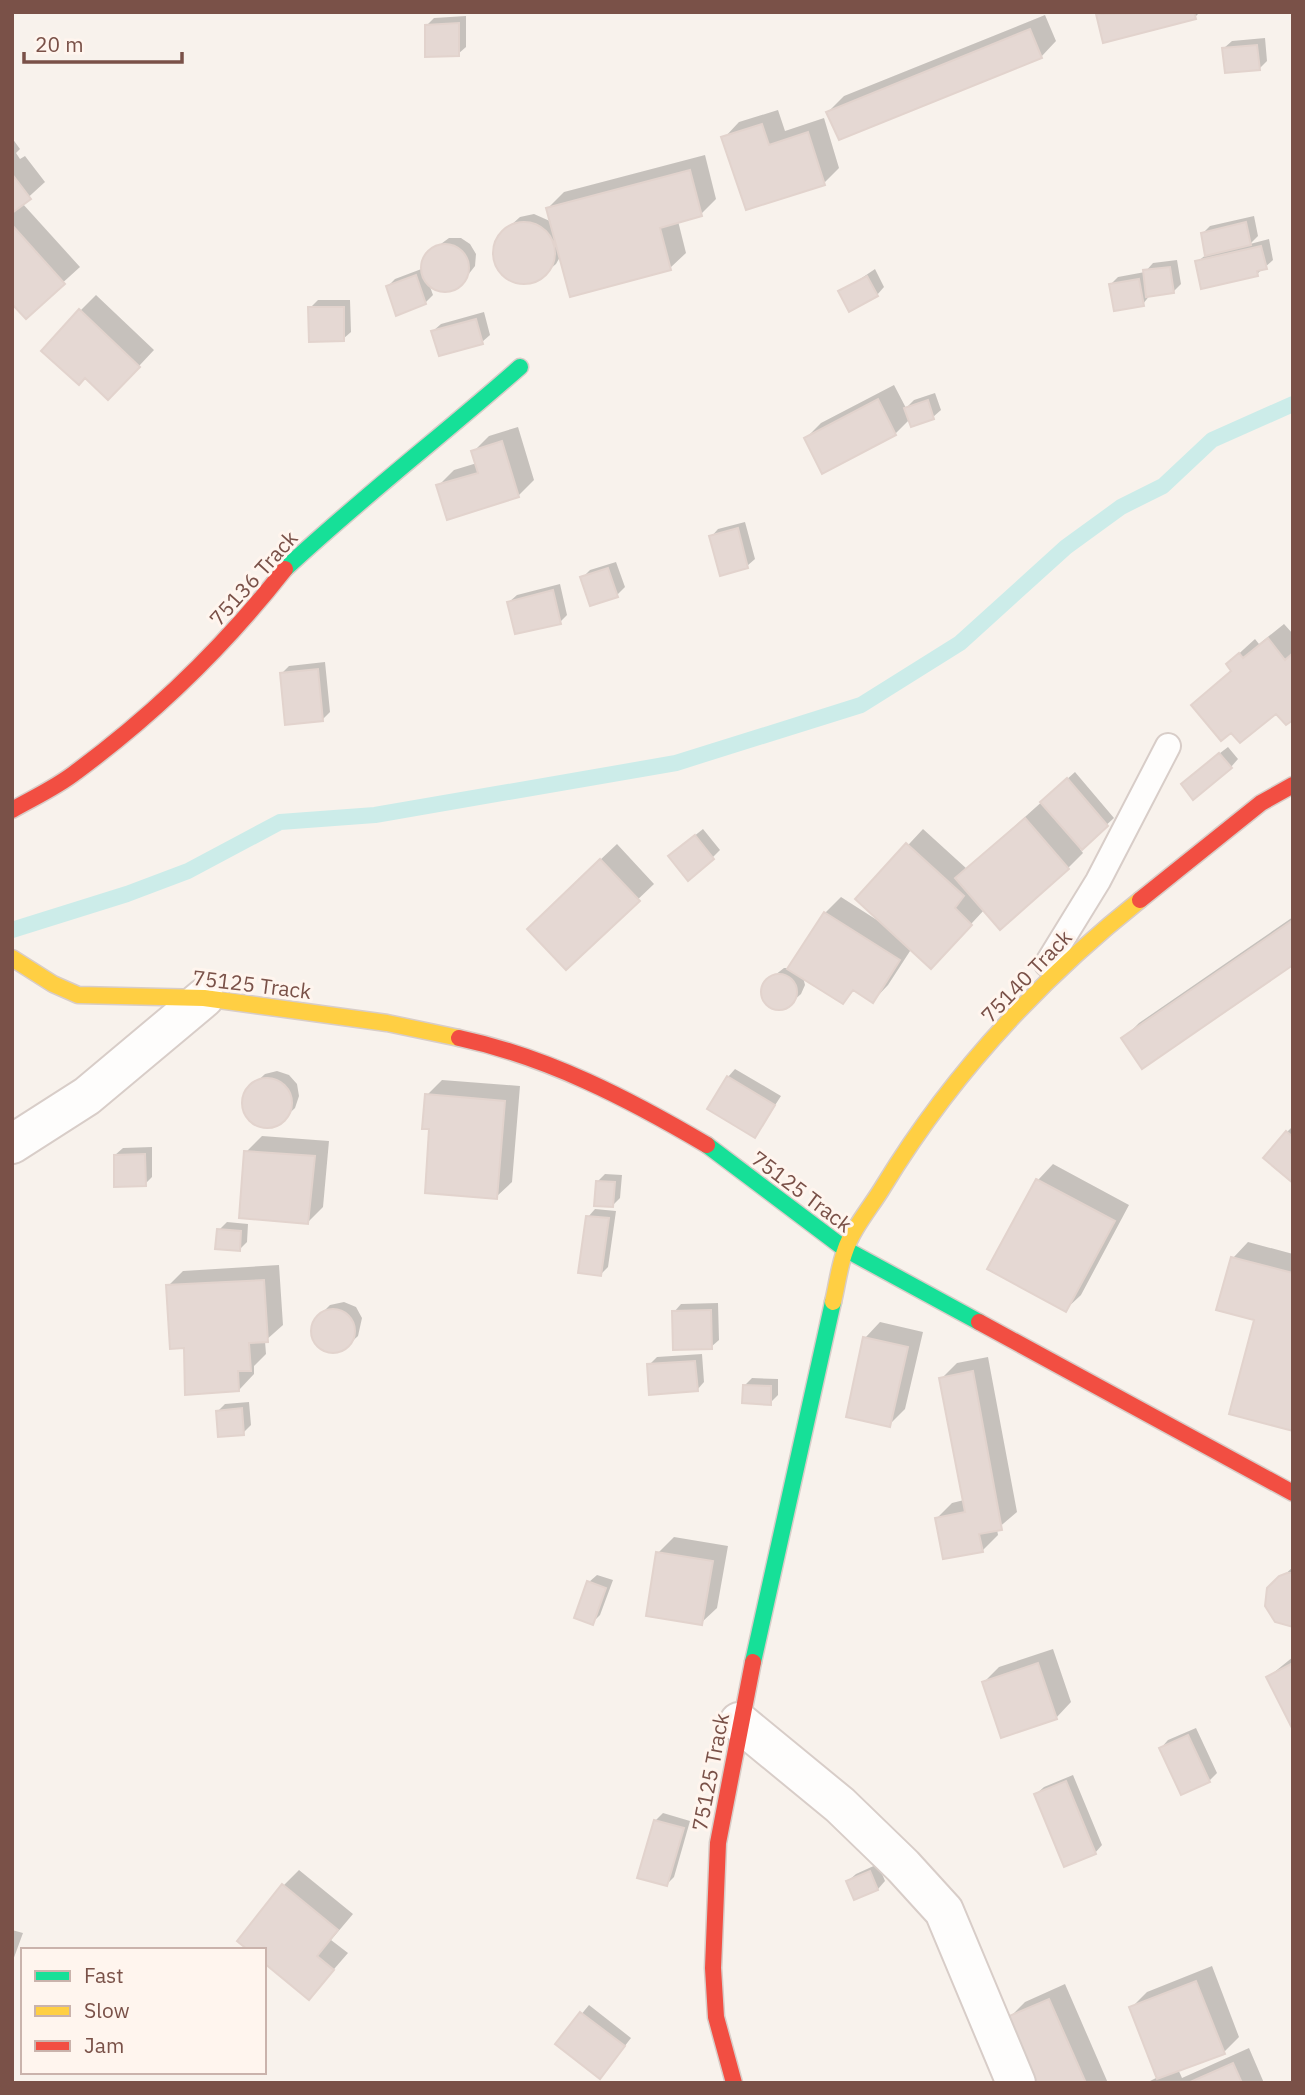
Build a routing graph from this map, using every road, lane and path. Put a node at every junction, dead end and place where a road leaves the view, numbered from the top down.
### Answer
1 (520, 367) dead end
2 (1168, 746) dead end
3 (1293, 785) edge
4 (12, 810) edge
5 (12, 958) edge
6 (204, 999) junction
7 (1019, 1009) junction
8 (12, 1144) edge
9 (845, 1249) junction
10 (1293, 1493) edge
11 (739, 1722) junction
12 (734, 2083) edge
13 (1016, 2083) edge

1 - 4 street, 75136 Track
2 - 7 lane
3 - 7 street, 75140 Track
5 - 6 street, 75125 Track
6 - 8 street
6 - 9 street, 75125 Track
7 - 9 street, 75140 Track
9 - 10 street
9 - 11 street, 75125 Track
11 - 12 street, 75125 Track
11 - 13 street

